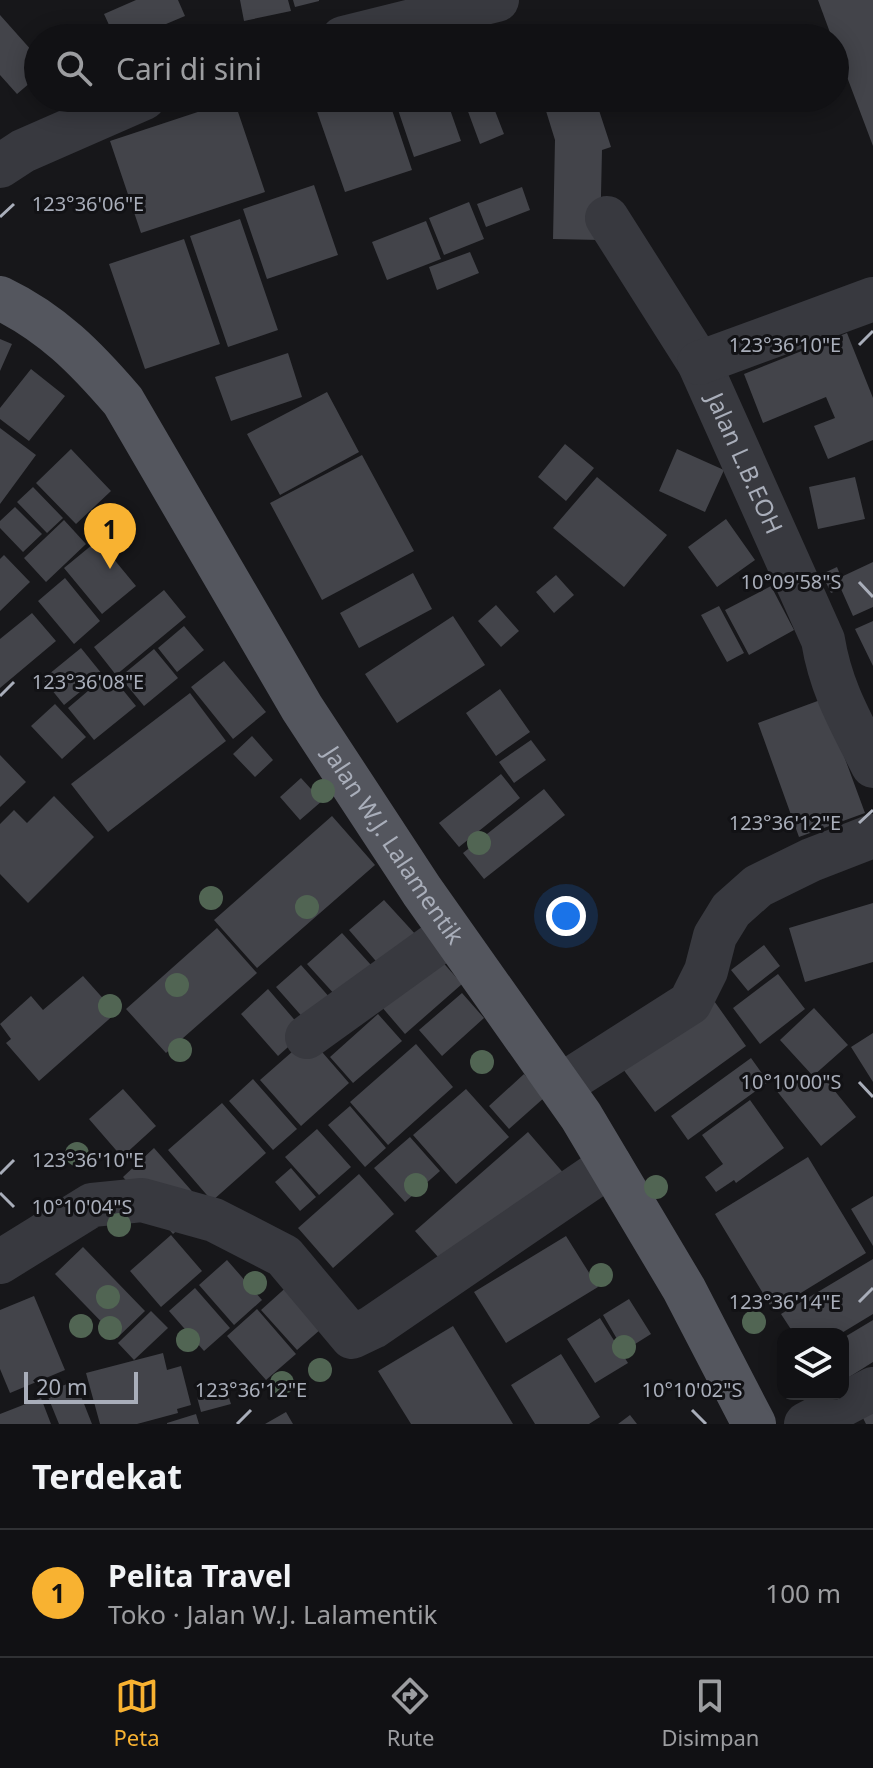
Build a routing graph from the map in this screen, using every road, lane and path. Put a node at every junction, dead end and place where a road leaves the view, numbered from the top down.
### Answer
1 (497, 0) edge
2 (400, 24) edge
3 (112, 112) edge
4 (0, 166) edge
5 (607, 218) dead end
6 (0, 298) edge
7 (873, 299) edge
8 (699, 363) junction
9 (873, 766) edge
10 (873, 836) edge
11 (451, 933) junction
12 (307, 1037) dead end
13 (560, 1086) junction
14 (610, 1165) junction
15 (0, 1262) edge
16 (873, 1389) edge
17 (754, 1424) edge
18 (806, 1424) edge

1 - 2 street
3 - 4 street
5 - 8 street, Jalan L.B.EOH
6 - 11 main road, Jalan W.J. Lalamentik
7 - 8 street
8 - 9 street, Jalan L.B.EOH
10 - 13 street
11 - 12 street
11 - 13 main road, Jalan W.J. Lalamentik
13 - 14 main road, Jalan W.J. Lalamentik
14 - 15 street
14 - 17 main road, Jalan W.J. Lalamentik
16 - 18 street

